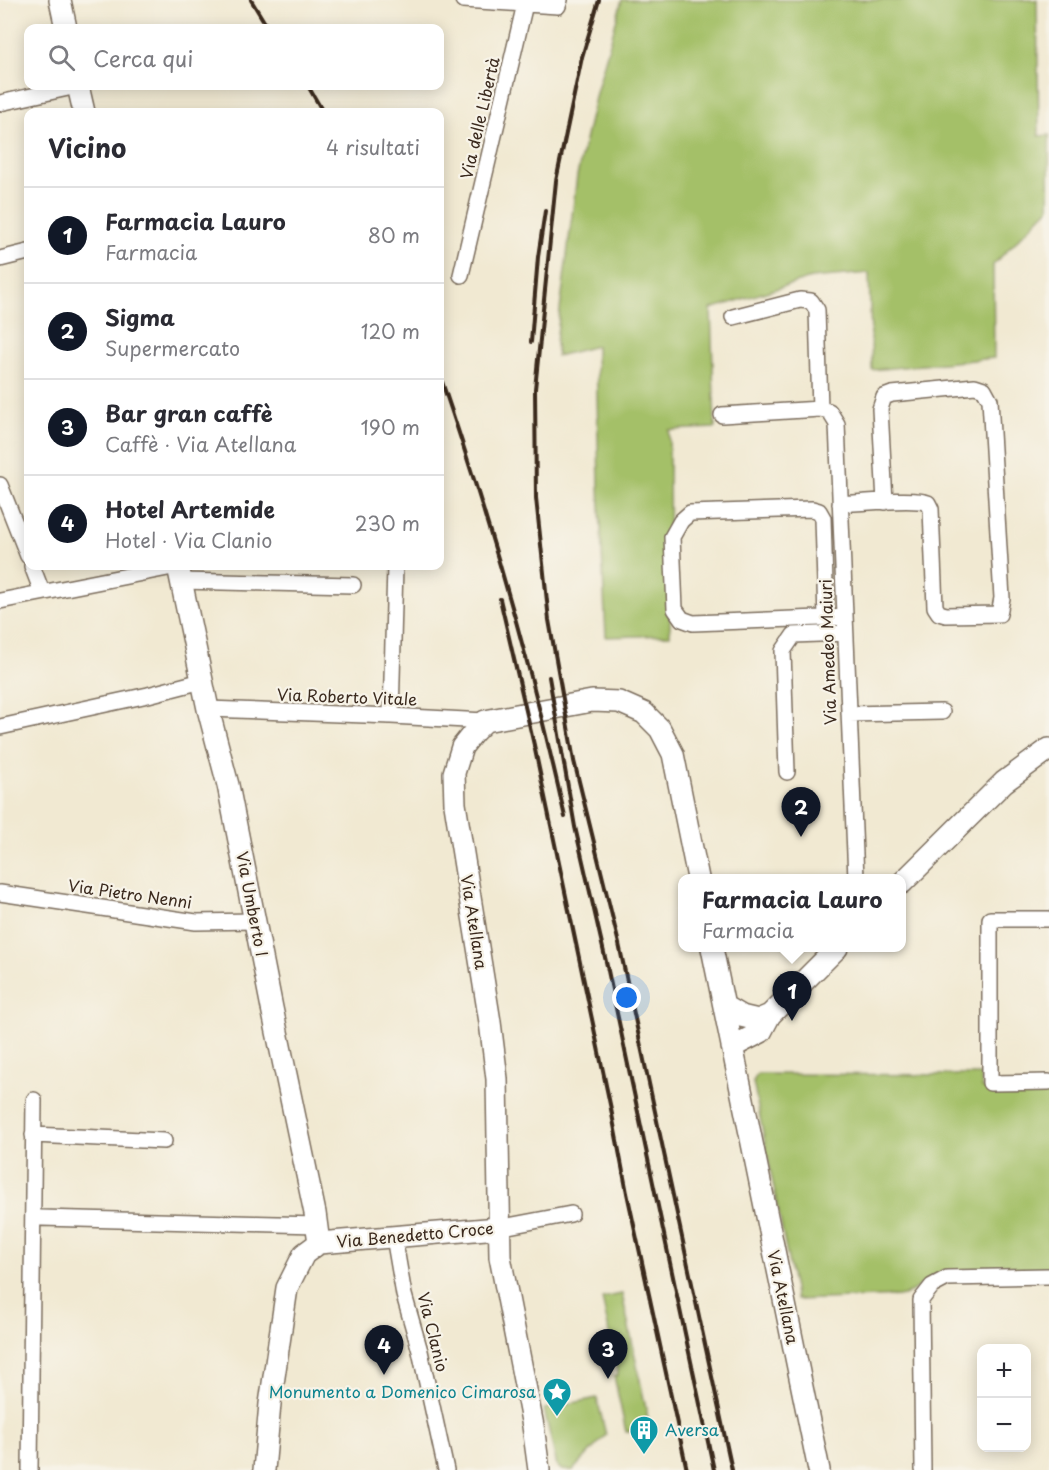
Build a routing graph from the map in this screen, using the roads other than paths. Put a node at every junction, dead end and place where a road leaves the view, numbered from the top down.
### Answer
1 (60, 0) edge
2 (463, 0) edge
3 (559, 3) edge
4 (525, 4) junction
5 (65, 24) edge
6 (60, 90) edge
7 (79, 90) edge
8 (0, 103) edge
9 (83, 108) edge
10 (24, 253) edge
11 (0, 259) edge
12 (461, 275) dead end
13 (733, 317) dead end
14 (820, 409) junction
15 (722, 415) dead end
16 (0, 485) edge
17 (885, 502) junction
18 (840, 504) junction
19 (24, 546) edge
20 (34, 570) edge
21 (395, 570) edge
22 (179, 571) edge
23 (353, 585) dead end
24 (42, 592) junction
25 (0, 601) edge
26 (845, 617) junction
27 (826, 618) junction
28 (845, 633) junction
29 (202, 681) junction
30 (208, 709) junction
31 (942, 712) dead end
32 (849, 714) junction
33 (392, 716) junction
34 (485, 722) junction
35 (0, 727) edge
36 (1049, 748) edge
37 (786, 772) dead end
38 (697, 874) edge
39 (856, 874) edge
40 (906, 879) edge
41 (0, 893) edge
42 (1049, 919) edge
43 (255, 921) junction
44 (713, 952) edge
45 (833, 952) edge
46 (724, 1006) junction
47 (763, 1022) junction
48 (730, 1038) junction
49 (737, 1071) junction
50 (1049, 1082) edge
51 (33, 1100) dead end
52 (33, 1136) junction
53 (164, 1141) dead end
54 (571, 1214) dead end
55 (41, 1218) dead end
56 (498, 1228) junction
57 (318, 1234) junction
58 (394, 1237) junction
59 (1049, 1276) edge
60 (30, 1470) edge
61 (264, 1470) edge
62 (446, 1470) edge
63 (539, 1470) edge
64 (819, 1470) edge
65 (923, 1470) edge

1 - 5 main road
2 - 4 street
3 - 4 street
4 - 12 street, Via delle Libertà
6 - 8 street
7 - 9 main road
10 - 11 street
13 - 14 street
14 - 15 street
14 - 18 street, Via Amedeo Maiuri
16 - 19 street
17 - 17 street
17 - 18 street
18 - 26 street, Via Amedeo Maiuri
20 - 24 street
21 - 33 street
22 - 23 street
22 - 24 street
22 - 29 main road, Via Umberto I
24 - 25 street
26 - 27 street
26 - 28 street, Via Amedeo Maiuri
27 - 27 street
28 - 32 street, Via Amedeo Maiuri
28 - 37 street
29 - 30 main road, Via Umberto I
29 - 35 street
30 - 33 street, Via Roberto Vitale
30 - 43 main road, Via Umberto I
31 - 32 street
32 - 39 street, Via Amedeo Maiuri
33 - 34 street, Via Roberto Vitale
34 - 38 main road
34 - 56 main road, Via Atellana
36 - 40 main road
41 - 43 street, Via Pietro Nenni
42 - 50 street
43 - 57 main road, Via Umberto I
44 - 46 main road, Via Atellana
45 - 47 main road
46 - 47 main road
46 - 48 main road, Via Atellana
47 - 48 main road
47 - 49 main road
48 - 49 main road, Via Atellana
49 - 64 main road, Via Atellana
51 - 52 street
52 - 53 street
52 - 60 street
54 - 56 street, Via Benedetto Croce
55 - 57 street
56 - 58 main road, Via Benedetto Croce
56 - 63 main road, Via Atellana
57 - 58 main road, Via Benedetto Croce
57 - 61 main road, Via Benedetto Croce
58 - 62 street, Via Clanio
59 - 65 street

